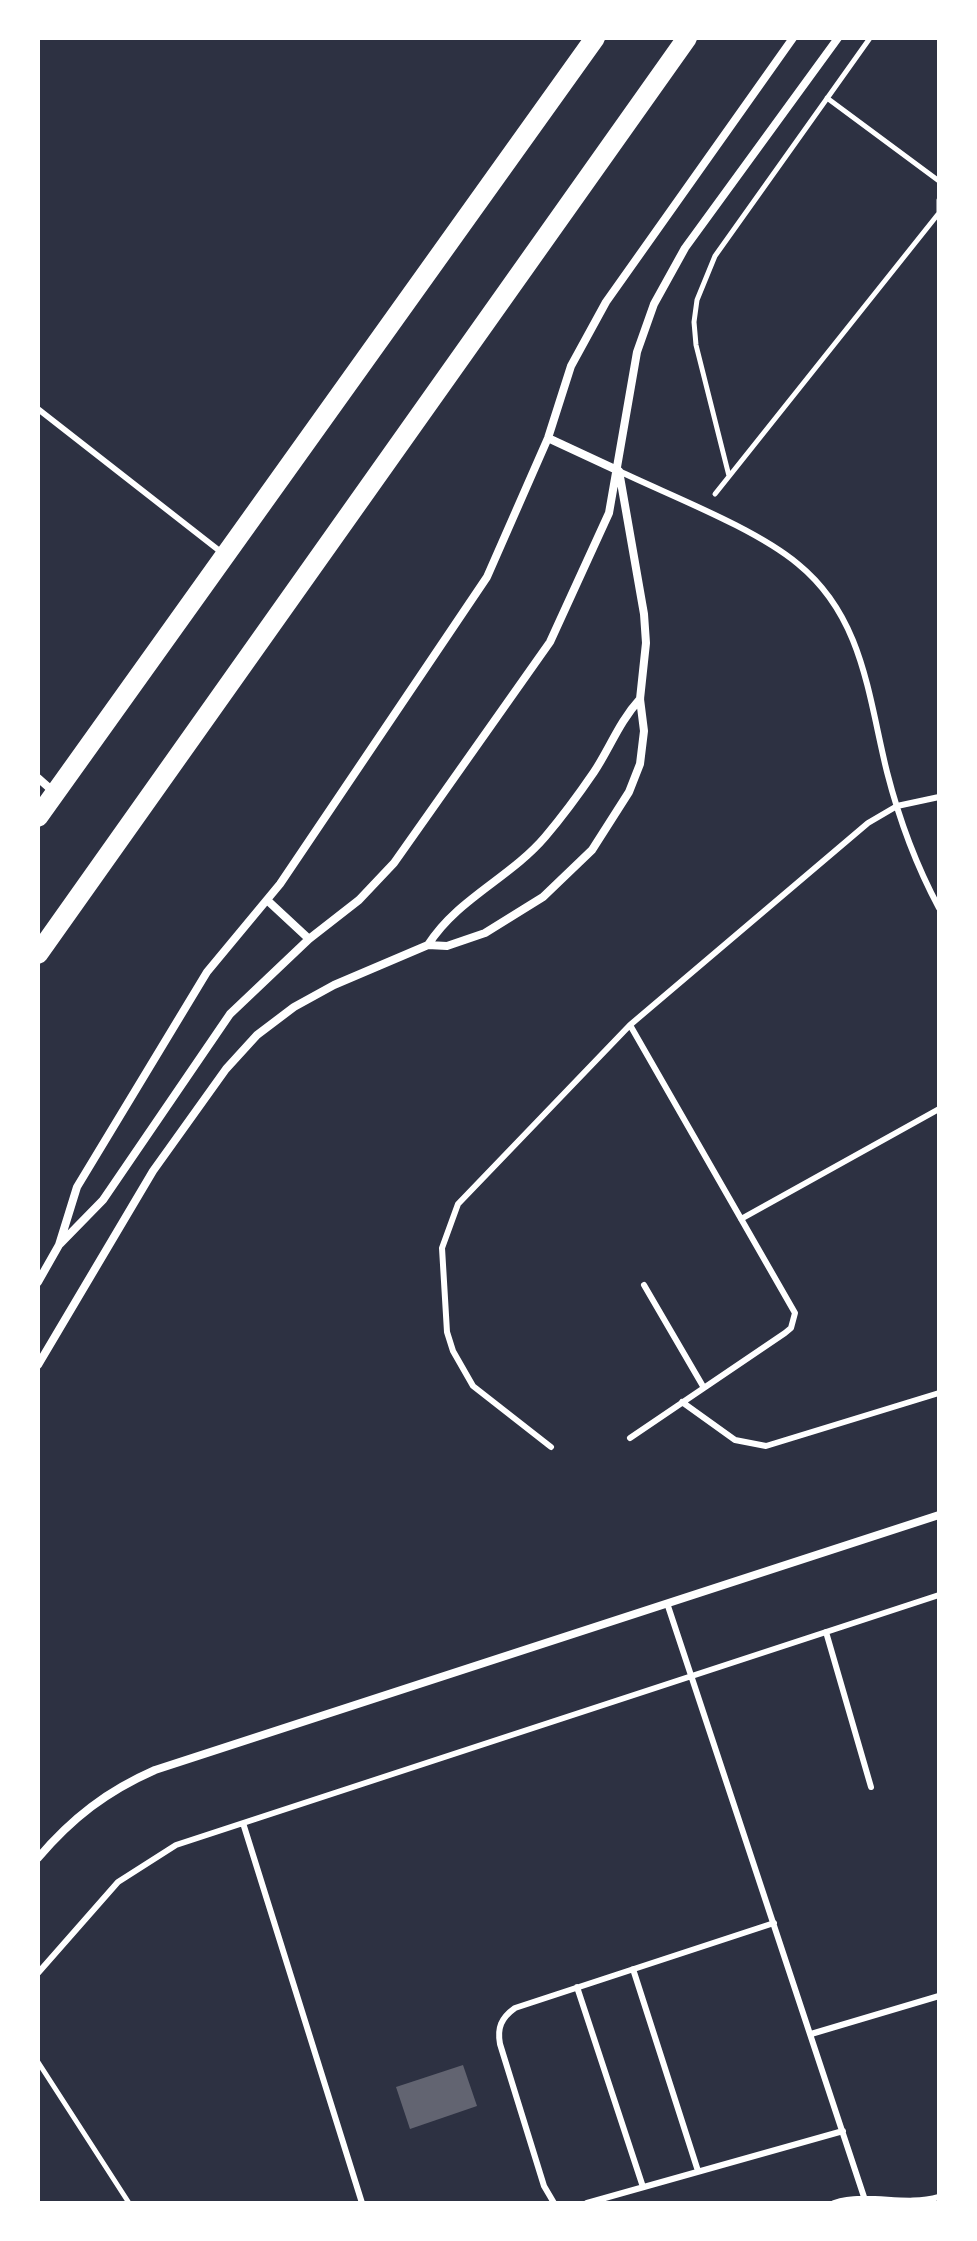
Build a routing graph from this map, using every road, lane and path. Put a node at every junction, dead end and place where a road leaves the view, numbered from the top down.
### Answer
1 (595, 38) edge
2 (687, 38) edge
3 (793, 38) edge
4 (838, 38) edge
5 (870, 38) edge
6 (827, 98) junction
7 (939, 181) edge
8 (939, 200) edge
9 (939, 213) edge
10 (38, 409) edge
11 (548, 438) junction
12 (619, 471) junction
13 (729, 476) junction
14 (701, 511) junction
15 (226, 555) junction
16 (640, 699) junction
17 (38, 778) edge
18 (55, 793) junction
19 (939, 797) edge
20 (897, 806) junction
21 (38, 817) edge
22 (267, 900) junction
23 (939, 908) edge
24 (309, 939) junction
25 (428, 945) junction
26 (38, 954) edge
27 (630, 1025) junction
28 (939, 1109) edge
29 (741, 1219) junction
30 (59, 1245) junction
31 (38, 1282) edge
32 (644, 1285) dead end
33 (38, 1365) edge
34 (704, 1388) junction
35 (939, 1393) edge
36 (682, 1402) junction
37 (630, 1438) dead end
38 (551, 1447) dead end
39 (939, 1515) edge
40 (939, 1595) edge
41 (667, 1603) junction
42 (826, 1632) junction
43 (692, 1677) junction
44 (871, 1787) dead end
45 (243, 1823) junction
46 (38, 1858) edge
47 (774, 1923) junction
48 (633, 1969) junction
49 (38, 1973) edge
50 (577, 1987) junction
51 (939, 1996) edge
52 (811, 2034) junction
53 (38, 2062) edge
54 (843, 2131) junction
55 (698, 2171) junction
56 (643, 2187) junction
57 (939, 2197) edge
58 (865, 2200) edge
59 (129, 2203) edge
60 (362, 2203) edge
61 (554, 2203) edge
62 (587, 2203) edge
63 (834, 2203) edge

1 - 15 main road
2 - 26 main road
3 - 11 street
4 - 12 street
5 - 6 path
6 - 7 path
6 - 13 path
8 - 9 path
9 - 13 path
10 - 15 lane
11 - 12 street
11 - 22 street
12 - 14 lane
12 - 16 street
12 - 24 street
13 - 14 path
14 - 20 lane
15 - 18 main road
16 - 25 street
16 - 25 street
17 - 18 street
18 - 21 main road
19 - 20 lane
20 - 23 lane
20 - 27 lane
22 - 24 street
22 - 30 street
24 - 30 street
25 - 33 street
27 - 29 lane
27 - 38 lane
28 - 29 lane
29 - 34 lane
30 - 31 street
32 - 34 lane
34 - 36 lane
35 - 36 lane
36 - 37 lane
39 - 41 street
40 - 42 lane
41 - 43 lane
41 - 46 street
42 - 43 lane
42 - 44 lane
43 - 45 lane
43 - 47 lane
45 - 49 lane
45 - 60 lane
47 - 48 lane
47 - 52 lane
48 - 50 lane
48 - 55 lane
50 - 56 lane
50 - 61 lane
51 - 52 lane
52 - 54 lane
53 - 59 path
54 - 55 lane
54 - 58 lane
55 - 56 lane
56 - 62 lane
57 - 58 lane
58 - 63 lane

